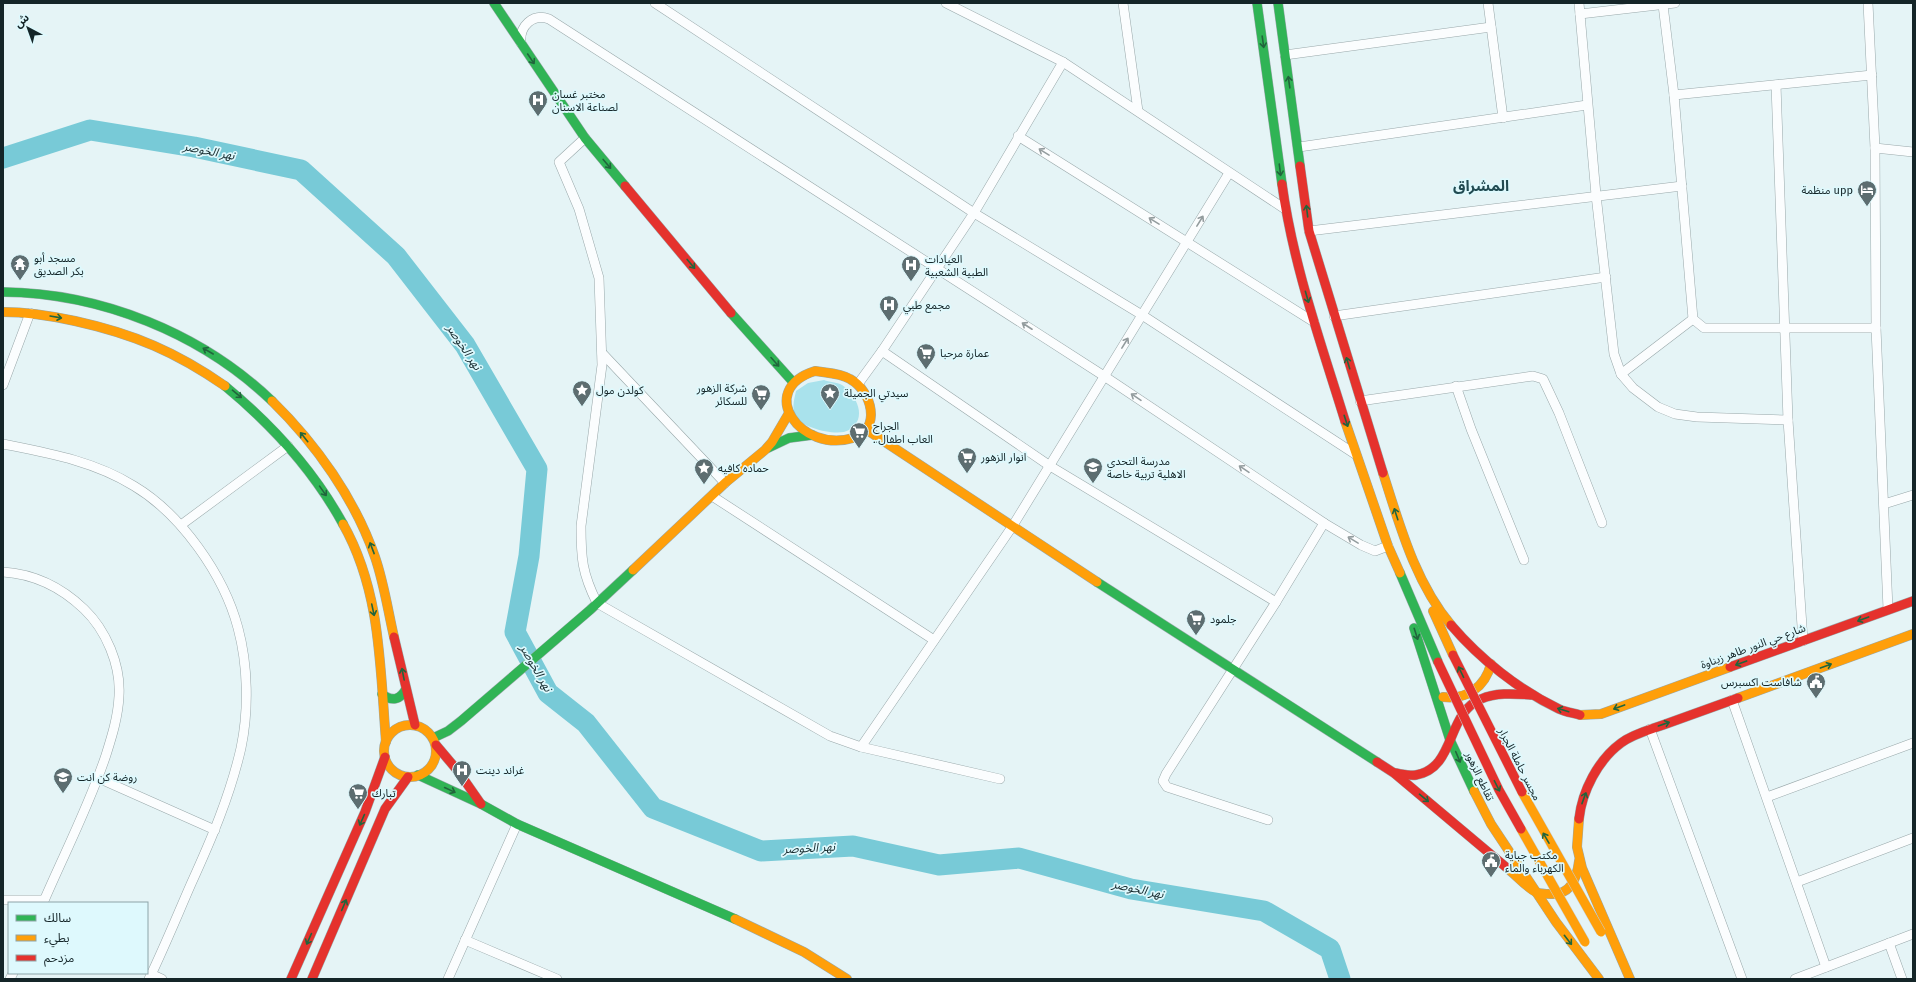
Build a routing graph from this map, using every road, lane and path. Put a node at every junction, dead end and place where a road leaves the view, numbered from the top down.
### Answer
1 (494, 3) edge
2 (655, 3) edge
3 (946, 3) edge
4 (1123, 3) edge
5 (1257, 3) edge
6 (1278, 3) edge
7 (1488, 3) edge
8 (1579, 3) edge
9 (1675, 3) edge
10 (1868, 3) edge
11 (1663, 5) junction
12 (1580, 14) junction
13 (1491, 27) junction
14 (521, 43) junction
15 (1286, 55) junction
16 (1063, 62) junction
17 (1872, 75) junction
18 (1776, 85) junction
19 (1674, 95) junction
20 (1587, 105) junction
21 (1138, 111) junction
22 (1504, 118) junction
23 (1018, 136) junction
24 (585, 138) junction
25 (1299, 147) junction
26 (1875, 148) junction
27 (1913, 152) edge
28 (1229, 173) junction
29 (1682, 186) junction
30 (1596, 195) junction
31 (1284, 209) junction
32 (974, 213) junction
33 (1309, 231) junction
34 (1188, 241) junction
35 (938, 269) junction
36 (1606, 277) junction
37 (3, 292) edge
38 (3, 312) edge
39 (30, 313) junction
40 (1142, 315) junction
41 (1334, 316) junction
42 (1693, 319) junction
43 (1314, 322) junction
44 (1784, 328) junction
45 (1876, 328) junction
46 (882, 351) junction
47 (602, 353) junction
48 (1621, 374) junction
49 (1104, 376) junction
50 (793, 382) junction
51 (858, 384) junction
52 (3, 385) edge
53 (1456, 386) junction
54 (1360, 401) junction
55 (789, 413) junction
56 (1788, 420) junction
57 (867, 430) junction
58 (812, 435) junction
59 (3, 444) edge
60 (288, 446) junction
61 (765, 450) junction
62 (1356, 455) junction
63 (1050, 466) junction
64 (725, 483) junction
65 (1913, 495) edge
66 (712, 496) junction
67 (1884, 504) junction
68 (1324, 523) junction
69 (1602, 523) dead end
70 (181, 525) junction
71 (1012, 527) junction
72 (1388, 546) junction
73 (1408, 551) junction
74 (1392, 557) junction
75 (1524, 560) dead end
76 (3, 572) edge
77 (1913, 601) edge
78 (1276, 602) junction
79 (597, 603) junction
80 (1888, 609) junction
81 (1913, 634) edge
82 (934, 640) junction
83 (1803, 641) junction
84 (1491, 664) junction
85 (1234, 668) junction
86 (406, 689) junction
87 (1435, 693) junction
88 (382, 694) junction
89 (1533, 695) junction
90 (1732, 700) junction
91 (415, 725) junction
92 (1650, 729) junction
93 (1450, 740) junction
94 (434, 741) junction
95 (386, 742) junction
96 (1913, 743) edge
97 (860, 747) junction
98 (385, 757) junction
99 (1394, 773) junction
100 (418, 775) junction
101 (408, 776) junction
102 (98, 778) junction
103 (1000, 779) dead end
104 (1767, 797) junction
105 (481, 804) junction
106 (1268, 820) dead end
107 (517, 824) junction
108 (215, 830) junction
109 (1913, 838) edge
110 (1579, 861) junction
111 (1797, 882) junction
112 (1536, 892) junction
113 (1593, 895) junction
114 (3, 900) edge
115 (43, 902) edge
116 (1556, 922) junction
117 (1913, 934) edge
118 (465, 940) junction
119 (1889, 943) junction
120 (1826, 967) junction
121 (150, 977) edge
122 (162, 979) edge
123 (291, 979) edge
124 (312, 979) edge
125 (448, 979) edge
126 (557, 979) edge
127 (847, 979) edge
128 (1599, 979) edge
129 (1605, 979) edge
130 (1629, 979) edge
131 (1742, 979) edge
132 (1795, 979) edge
133 (1902, 979) edge

1 - 14 main road
2 - 32 street
3 - 16 street
4 - 21 street
5 -> 31 main road
6 - 15 main road
7 - 13 street
8 - 12 street
9 - 11 street
10 - 17 street
11 - 12 street
11 - 19 street
12 - 20 street
13 - 15 street
13 - 22 street
14 -> 24 main road
14 - 35 street
25 -> 15 main road
16 - 21 street
16 - 23 street
17 - 18 street
17 - 26 street
18 - 19 street
18 - 44 street
19 - 29 street
20 - 22 street
20 - 30 street
21 - 28 street
22 - 25 street
23 - 32 street
34 -> 23 street
24 - 47 street
24 -> 50 main road
33 -> 25 main road
26 - 27 street
26 - 45 street
28 - 31 street
34 -> 28 street
29 - 30 street
29 - 42 street
30 - 33 street
30 - 36 street
31 -> 43 main road
32 - 35 street
32 - 40 street
33 - 41 main road
34 - 40 street
34 - 43 street
35 - 46 street
49 -> 35 street
36 - 41 street
36 - 48 street
86 -> 37 main road
38 - 39 main road
39 - 52 street
39 -> 60 main road
49 -> 40 street
40 - 62 street
54 -> 41 main road
42 - 44 street
42 - 48 street
43 -> 62 main road
44 - 45 street
44 - 56 street
45 - 67 street
46 - 51 street
46 - 63 street
47 - 64 street
47 - 79 street
48 - 56 street
49 - 63 street
68 -> 49 street
50 - 51 main road
50 - 55 main road
51 - 57 main road
53 - 54 street
53 - 69 street
53 - 75 street
73 -> 54 main road
55 - 58 main road
55 - 61 main road
56 - 83 street
57 - 58 main road
57 - 71 main road
58 - 61 main road
59 - 70 street
60 - 70 street
60 -> 88 main road
61 - 64 main road
62 - 72 main road
63 - 71 street
63 - 78 street
64 - 66 main road
65 - 67 street
66 - 79 main road
66 - 82 street
67 - 80 street
72 -> 68 street
68 - 78 street
70 - 108 street
71 - 82 street
71 - 85 main road
72 - 74 main road
73 - 84 main road, شارع حي النور طاهر زيناوة
130 -> 73 main road, مجسر حاملة الجرار, bridge
74 -> 87 main road, تقاطع الزهور
74 -> 129 main road, bridge
76 - 102 street
77 - 80 main road, شارع حي النور طاهر زيناوة
78 - 85 street
79 - 94 main road
79 - 97 street
80 -> 83 main road, شارع حي النور طاهر زيناوة
90 -> 81 main road
82 - 97 street
83 -> 89 main road, شارع حي النور طاهر زيناوة
84 - 87 main road
84 - 89 main road, شارع حي النور طاهر زيناوة
85 - 99 main road
85 - 106 street
86 - 88 main road
86 - 91 main road
87 - 93 main road, تقاطع الزهور
88 - 95 main road
89 - 93 main road
92 -> 90 main road
90 - 104 street
91 - 94 main road
91 - 95 main road
110 -> 92 main road
92 - 131 street
93 - 99 main road
93 -> 112 main road, تقاطع الزهور
94 - 100 main road
94 - 105 main road
95 - 98 main road
96 - 104 street
97 - 103 street
98 - 101 main road
98 -> 123 main road
99 -> 112 main road
100 - 101 main road
100 -> 105 main road
124 -> 101 main road
102 - 108 street
102 - 115 street
104 - 111 street
105 - 107 main road
107 - 118 street
107 - 127 main road
108 - 121 street
109 - 111 street
110 - 112 main road
110 - 113 main road
111 - 120 street
112 - 116 main road, تقاطع الزهور
113 - 116 main road
113 - 130 main road
114 - 115 street
116 -> 128 main road, تقاطع الزهور
117 - 119 street
118 - 125 street
118 - 126 street
119 - 120 street
119 - 133 street
120 - 132 street
121 - 122 street

